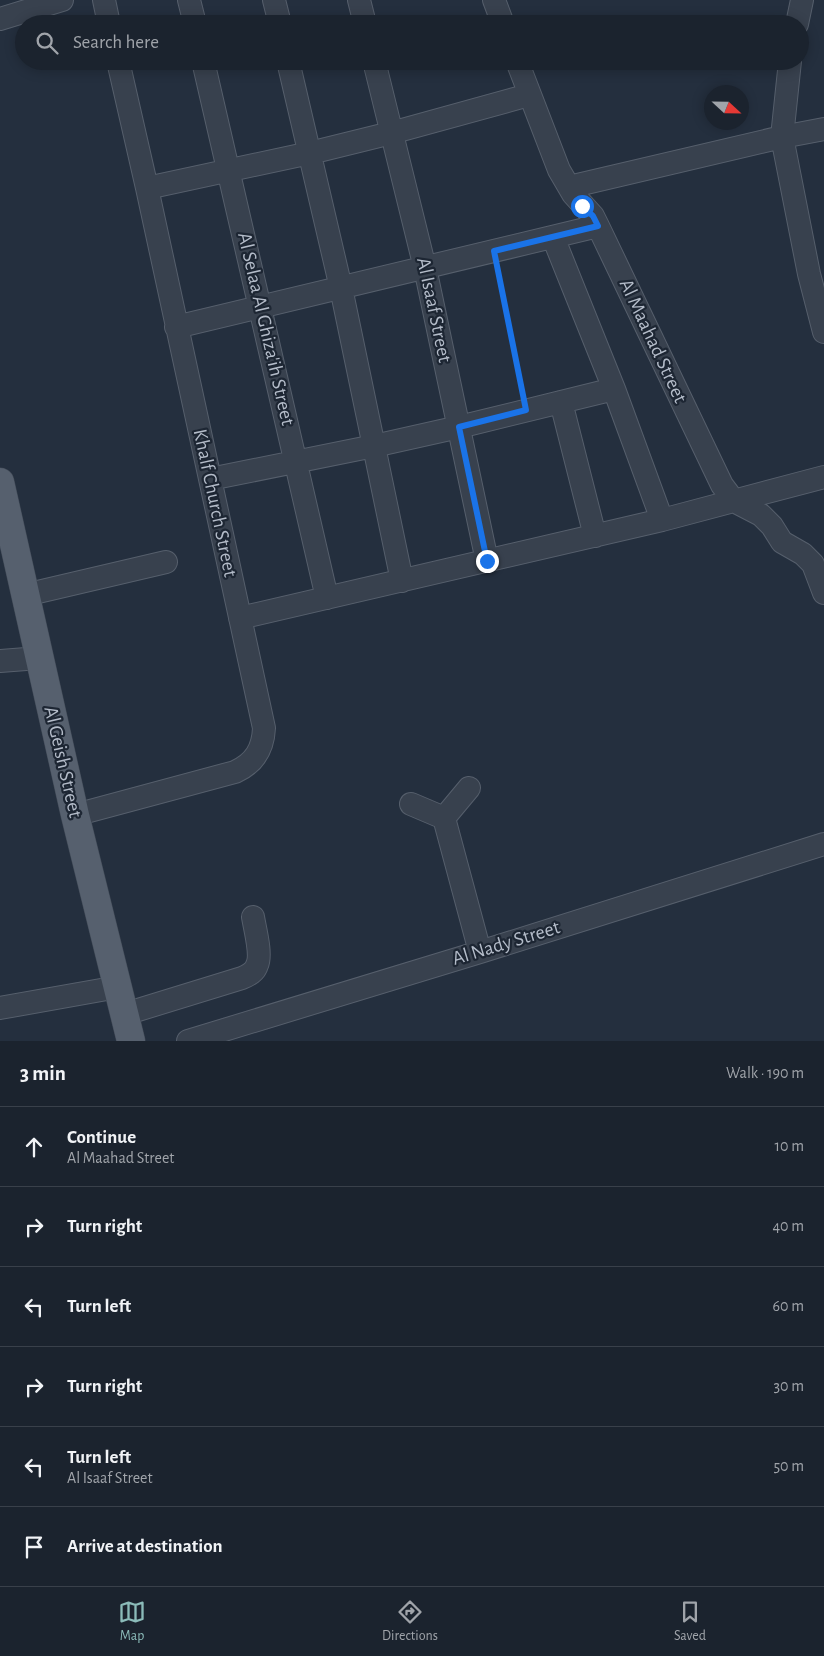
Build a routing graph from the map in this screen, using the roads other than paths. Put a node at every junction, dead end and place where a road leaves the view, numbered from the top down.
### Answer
1 (62, 0) edge
2 (104, 0) edge
3 (189, 0) edge
4 (274, 0) edge
5 (359, 0) edge
6 (494, 0) edge
7 (802, 0) edge
8 (107, 15) edge
9 (193, 15) edge
10 (278, 15) edge
11 (362, 15) edge
12 (500, 15) edge
13 (799, 15) edge
14 (0, 19) edge
15 (120, 70) edge
16 (205, 70) edge
17 (290, 70) edge
18 (376, 70) edge
19 (520, 70) edge
20 (789, 70) edge
21 (529, 94) junction
22 (824, 129) edge
23 (391, 133) junction
24 (782, 137) junction
25 (310, 153) junction
26 (229, 171) junction
27 (568, 187) junction
28 (147, 188) junction
29 (598, 226) junction
30 (552, 237) junction
31 (425, 268) junction
32 (341, 288) junction
33 (261, 307) junction
34 (176, 327) junction
35 (824, 332) edge
36 (614, 389) junction
37 (561, 402) junction
38 (459, 427) junction
39 (374, 446) junction
40 (296, 461) junction
41 (824, 476) edge
42 (210, 479) junction
43 (0, 482) edge
44 (734, 501) junction
45 (662, 520) junction
46 (595, 536) junction
47 (487, 561) junction
48 (166, 562) dead end
49 (402, 580) junction
50 (824, 593) edge
51 (25, 595) junction
52 (327, 598) junction
53 (240, 618) junction
54 (40, 658) junction
55 (0, 661) edge
56 (469, 788) dead end
57 (410, 804) dead end
58 (75, 815) junction
59 (444, 818) junction
60 (824, 844) edge
61 (253, 917) dead end
62 (480, 952) junction
63 (118, 986) junction
64 (0, 1008) edge
65 (125, 1014) junction
66 (131, 1041) edge
67 (188, 1041) edge

1 - 14 street
2 - 8 street
3 - 9 street
4 - 10 street
5 - 11 street
6 - 12 street
7 - 13 street
15 - 28 street, Khalf Church Street
16 - 26 street, Al Selaa Al Ghiza'ih Street
17 - 25 street
18 - 23 street, Al Isaaf Street
19 - 21 street, Al Maahad Street
20 - 24 street
21 - 23 street
21 - 27 street, Al Maahad Street
22 - 24 street
23 - 25 street
23 - 31 street, Al Isaaf Street
24 - 27 street
24 - 35 street
25 - 26 street
25 - 32 street
26 - 28 street
26 - 33 street, Al Selaa Al Ghiza'ih Street
27 - 29 street, Al Maahad Street
28 - 34 street, Khalf Church Street
29 - 30 street
29 - 44 street, Al Maahad Street
30 - 31 street
30 - 36 street
31 - 32 street
31 - 38 street, Al Isaaf Street
32 - 33 street
32 - 39 street
33 - 34 street
33 - 40 street, Al Selaa Al Ghiza'ih Street
34 - 42 street, Khalf Church Street
36 - 37 street
36 - 45 street
37 - 38 street
37 - 46 street
38 - 39 street
38 - 47 street, Al Isaaf Street
39 - 40 street
39 - 49 street
40 - 42 street
40 - 52 street, Al Selaa Al Ghiza'ih Street
41 - 44 street
42 - 53 street, Khalf Church Street
43 - 51 main road, Al Geish Street
44 - 45 street
44 - 50 street, Al Maahad Street
45 - 46 street
46 - 47 street
47 - 49 street
48 - 51 street
49 - 52 street
51 - 54 main road, Al Geish Street
52 - 53 street
53 - 58 street, Khalf Church Street
54 - 55 street
54 - 58 main road, Al Geish Street
56 - 59 street
57 - 59 street
58 - 63 main road, Al Geish Street
59 - 62 street
60 - 62 street, Al Nady Street
61 - 65 street
62 - 67 street, Al Nady Street
63 - 64 street
63 - 65 main road, Al Geish Street
65 - 66 main road, Al Geish Street

